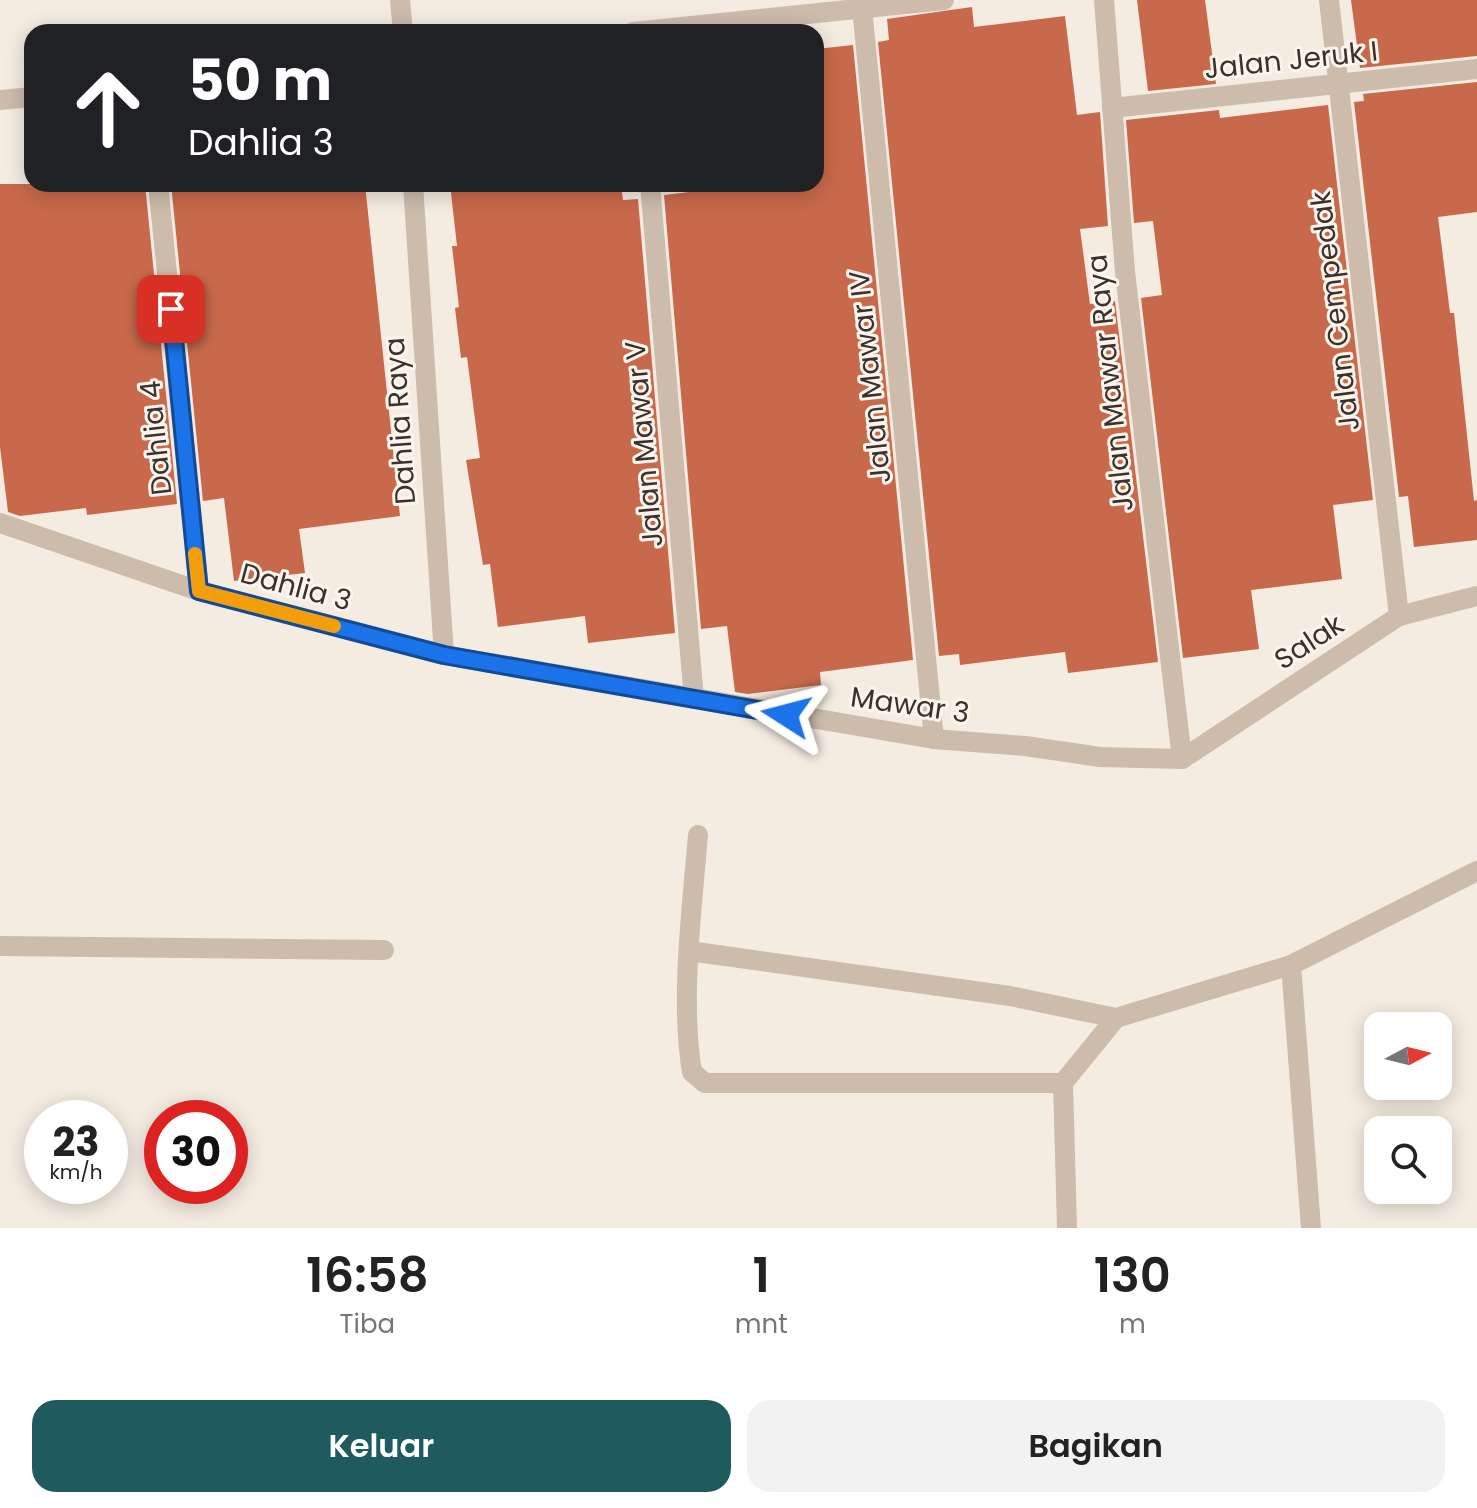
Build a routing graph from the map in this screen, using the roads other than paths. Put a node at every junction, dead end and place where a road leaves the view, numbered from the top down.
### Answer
1 (400, 0) edge
2 (944, 0) edge
3 (1104, 0) edge
4 (1329, 0) edge
5 (862, 8) junction
6 (402, 24) edge
7 (711, 24) edge
8 (1477, 69) edge
9 (1336, 84) junction
10 (24, 98) edge
11 (0, 100) edge
12 (1112, 108) junction
13 (159, 192) edge
14 (414, 192) edge
15 (651, 192) edge
16 (0, 523) edge
17 (199, 591) junction
18 (1477, 596) edge
19 (1399, 616) junction
20 (444, 655) junction
21 (694, 699) junction
22 (934, 739) junction
23 (1182, 759) junction
24 (698, 835) dead end
25 (1477, 871) edge
26 (0, 946) edge
27 (384, 950) dead end
28 (689, 951) junction
29 (1291, 965) junction
30 (1116, 1018) junction
31 (1063, 1083) junction
32 (1067, 1228) edge
33 (1311, 1228) edge

1 - 6 street
2 - 5 street
3 - 12 street, Jalan Mawar Raya
4 - 9 street, Jalan Cempedak
5 - 7 street
5 - 22 street, Jalan Mawar IV
8 - 9 street, Jalan Jeruk I
9 - 12 street, Jalan Jeruk I
9 - 19 street, Jalan Cempedak
10 - 11 street
12 - 23 street, Jalan Mawar Raya
13 - 17 street, Dahlia 4
14 - 20 street, Dahlia Raya
15 - 21 street, Jalan Mawar V
16 - 17 street, Dahlia 3
17 - 20 street, Dahlia 3
18 - 19 street, Salak
19 - 23 street, Salak
20 - 21 street, Mawar 3
21 - 22 street, Mawar 3
22 - 23 street, Mawar 3
24 - 28 street
25 - 29 street
26 - 27 street
28 - 30 street
28 - 31 street
29 - 30 street
29 - 33 street
30 - 31 street
31 - 32 street

